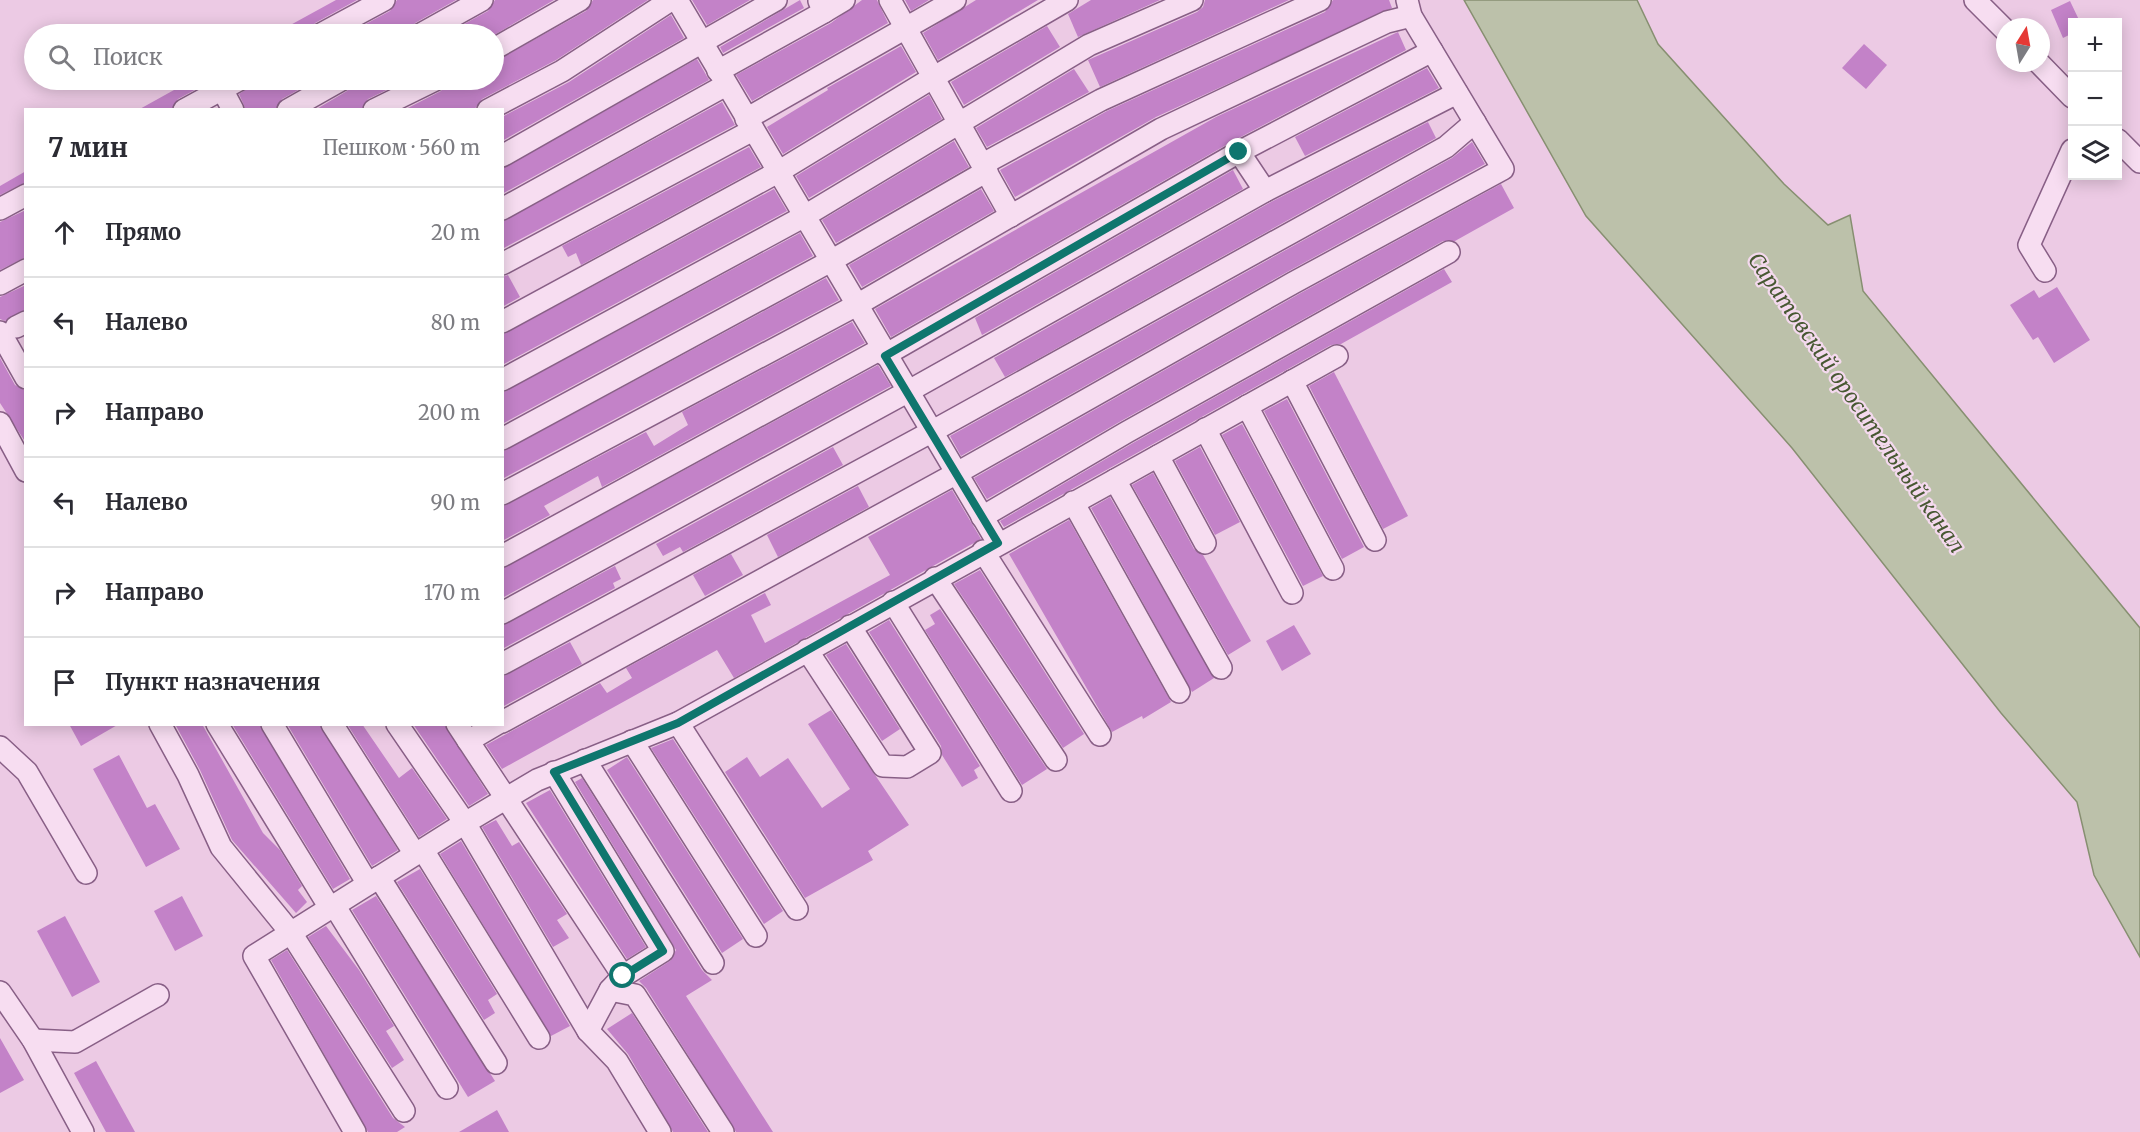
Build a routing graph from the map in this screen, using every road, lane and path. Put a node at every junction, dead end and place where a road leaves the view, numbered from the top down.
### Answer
1 (384, 0) edge
2 (482, 0) edge
3 (580, 0) edge
4 (671, 0) edge
5 (676, 0) edge
6 (776, 0) edge
7 (844, 0) edge
8 (890, 0) edge
9 (955, 0) edge
10 (1067, 0) edge
11 (1192, 0) edge
12 (1320, 0) edge
13 (1975, 0) edge
14 (821, 6) edge
15 (1409, 8) edge
16 (1996, 21) edge
17 (340, 24) edge
18 (439, 24) edge
19 (906, 28) junction
20 (701, 42) junction
21 (504, 43) edge
22 (1432, 51) junction
23 (2047, 72) edge
24 (933, 77) junction
25 (722, 78) junction
26 (220, 90) edge
27 (231, 90) edge
28 (323, 90) edge
29 (415, 90) edge
30 (2068, 92) edge
31 (1457, 93) junction
32 (188, 108) edge
33 (233, 108) edge
34 (292, 108) edge
35 (378, 108) edge
36 (492, 108) edge
37 (1474, 122) junction
38 (960, 123) junction
39 (749, 125) junction
40 (2122, 144) edge
41 (1239, 152) junction
42 (504, 155) edge
43 (2068, 161) edge
44 (2140, 162) edge
45 (985, 168) junction
46 (778, 172) junction
47 (1265, 191) junction
48 (24, 196) edge
49 (504, 207) edge
50 (0, 209) edge
51 (1011, 216) junction
52 (803, 217) junction
53 (1449, 252) dead end
54 (830, 262) junction
55 (504, 263) edge
56 (24, 271) edge
57 (2044, 271) dead end
58 (0, 284) edge
59 (855, 306) junction
60 (504, 321) edge
61 (14, 327) edge
62 (883, 352) junction
63 (1337, 356) dead end
64 (24, 370) edge
65 (504, 379) edge
66 (1292, 381) junction
67 (907, 392) junction
68 (1247, 406) junction
69 (0, 423) edge
70 (1205, 429) junction
71 (931, 432) junction
72 (504, 438) edge
73 (1158, 456) junction
74 (24, 467) edge
75 (957, 473) junction
76 (1115, 480) junction
77 (504, 493) edge
78 (1073, 502) junction
79 (982, 516) junction
80 (1375, 540) dead end
81 (1205, 543) dead end
82 (990, 547) junction
83 (504, 555) edge
84 (1333, 569) dead end
85 (935, 578) junction
86 (1292, 593) dead end
87 (893, 602) junction
88 (504, 612) edge
89 (850, 626) junction
90 (807, 650) junction
91 (504, 663) edge
92 (1221, 668) dead end
93 (1179, 692) dead end
94 (504, 721) edge
95 (678, 723) junction
96 (161, 726) edge
97 (219, 726) edge
98 (273, 726) edge
99 (333, 726) edge
100 (398, 726) edge
101 (489, 726) edge
102 (462, 733) edge
103 (1100, 735) dead end
104 (632, 741) junction
105 (0, 747) edge
106 (585, 760) junction
107 (1056, 760) dead end
108 (554, 772) junction
109 (1011, 791) dead end
110 (505, 799) junction
111 (465, 823) junction
112 (419, 852) junction
113 (86, 873) dead end
114 (374, 881) junction
115 (332, 907) junction
116 (797, 909) dead end
117 (291, 933) junction
118 (756, 936) dead end
119 (713, 963) dead end
120 (617, 983) junction
121 (0, 992) edge
122 (158, 995) dead end
123 (588, 1031) junction
124 (539, 1038) dead end
125 (33, 1040) junction
126 (496, 1063) dead end
127 (447, 1088) dead end
128 (404, 1111) dead end
129 (83, 1132) edge
130 (355, 1132) edge
131 (660, 1132) edge
132 (723, 1132) edge

1 - 17 street
2 - 18 street
3 - 21 street
4 - 36 street
5 - 20 street
6 - 20 street
7 - 14 street
8 - 19 street
9 - 19 street
10 - 24 street
11 - 38 street
12 - 45 street
13 - 16 street
14 - 25 street
15 - 22 street
15 - 51 street
19 - 24 street
19 - 39 street
20 - 25 street
20 - 42 street
22 - 31 street
22 - 41 street
23 - 30 street
24 - 38 street
24 - 46 street
25 - 39 street
25 - 49 street
26 - 32 street
27 - 33 street
28 - 34 street
29 - 35 street
31 - 37 street
31 - 47 street
37 - 71 street
37 - 75 street
38 - 45 street
38 - 52 street
39 - 46 street
39 - 55 street
40 - 44 street
41 - 47 street
41 - 62 street
43 - 57 street
45 - 51 street
45 - 54 street
46 - 52 street
46 - 60 street
47 - 67 street
48 - 50 street
51 - 59 street
52 - 54 street
52 - 65 street
53 - 79 street
54 - 59 street
54 - 72 street
56 - 58 street
59 - 62 street
59 - 77 street
61 - 64 street
62 - 67 street
62 - 83 street
63 - 66 street
66 - 68 street
66 - 80 street
67 - 71 street
67 - 88 street
68 - 70 street
68 - 84 street
69 - 74 street
70 - 73 street
70 - 86 street
71 - 75 street
71 - 91 street
73 - 76 street
73 - 81 street
75 - 79 street
75 - 94 street
76 - 78 street
76 - 92 street
78 - 82 street
78 - 93 street
79 - 82 street
82 - 85 street
82 - 103 street
85 - 87 street
85 - 107 street
87 - 89 street
87 - 109 street
89 - 90 street
89 - 90 street
90 - 95 street
95 - 104 street
95 - 116 street
96 - 117 street
97 - 115 street
98 - 114 street
99 - 112 street
100 - 111 street
101 - 102 street
102 - 110 street
104 - 106 street
104 - 118 street
105 - 113 street
106 - 108 street
106 - 119 street
108 - 110 street
108 - 120 street
110 - 111 street
110 - 120 street
111 - 112 street
111 - 123 street
112 - 114 street
112 - 124 street
114 - 115 street
114 - 126 street
115 - 117 street
115 - 127 street
117 - 128 street
117 - 130 street
120 - 123 street
120 - 132 street
121 - 125 street
122 - 125 street
123 - 131 street
125 - 129 street

